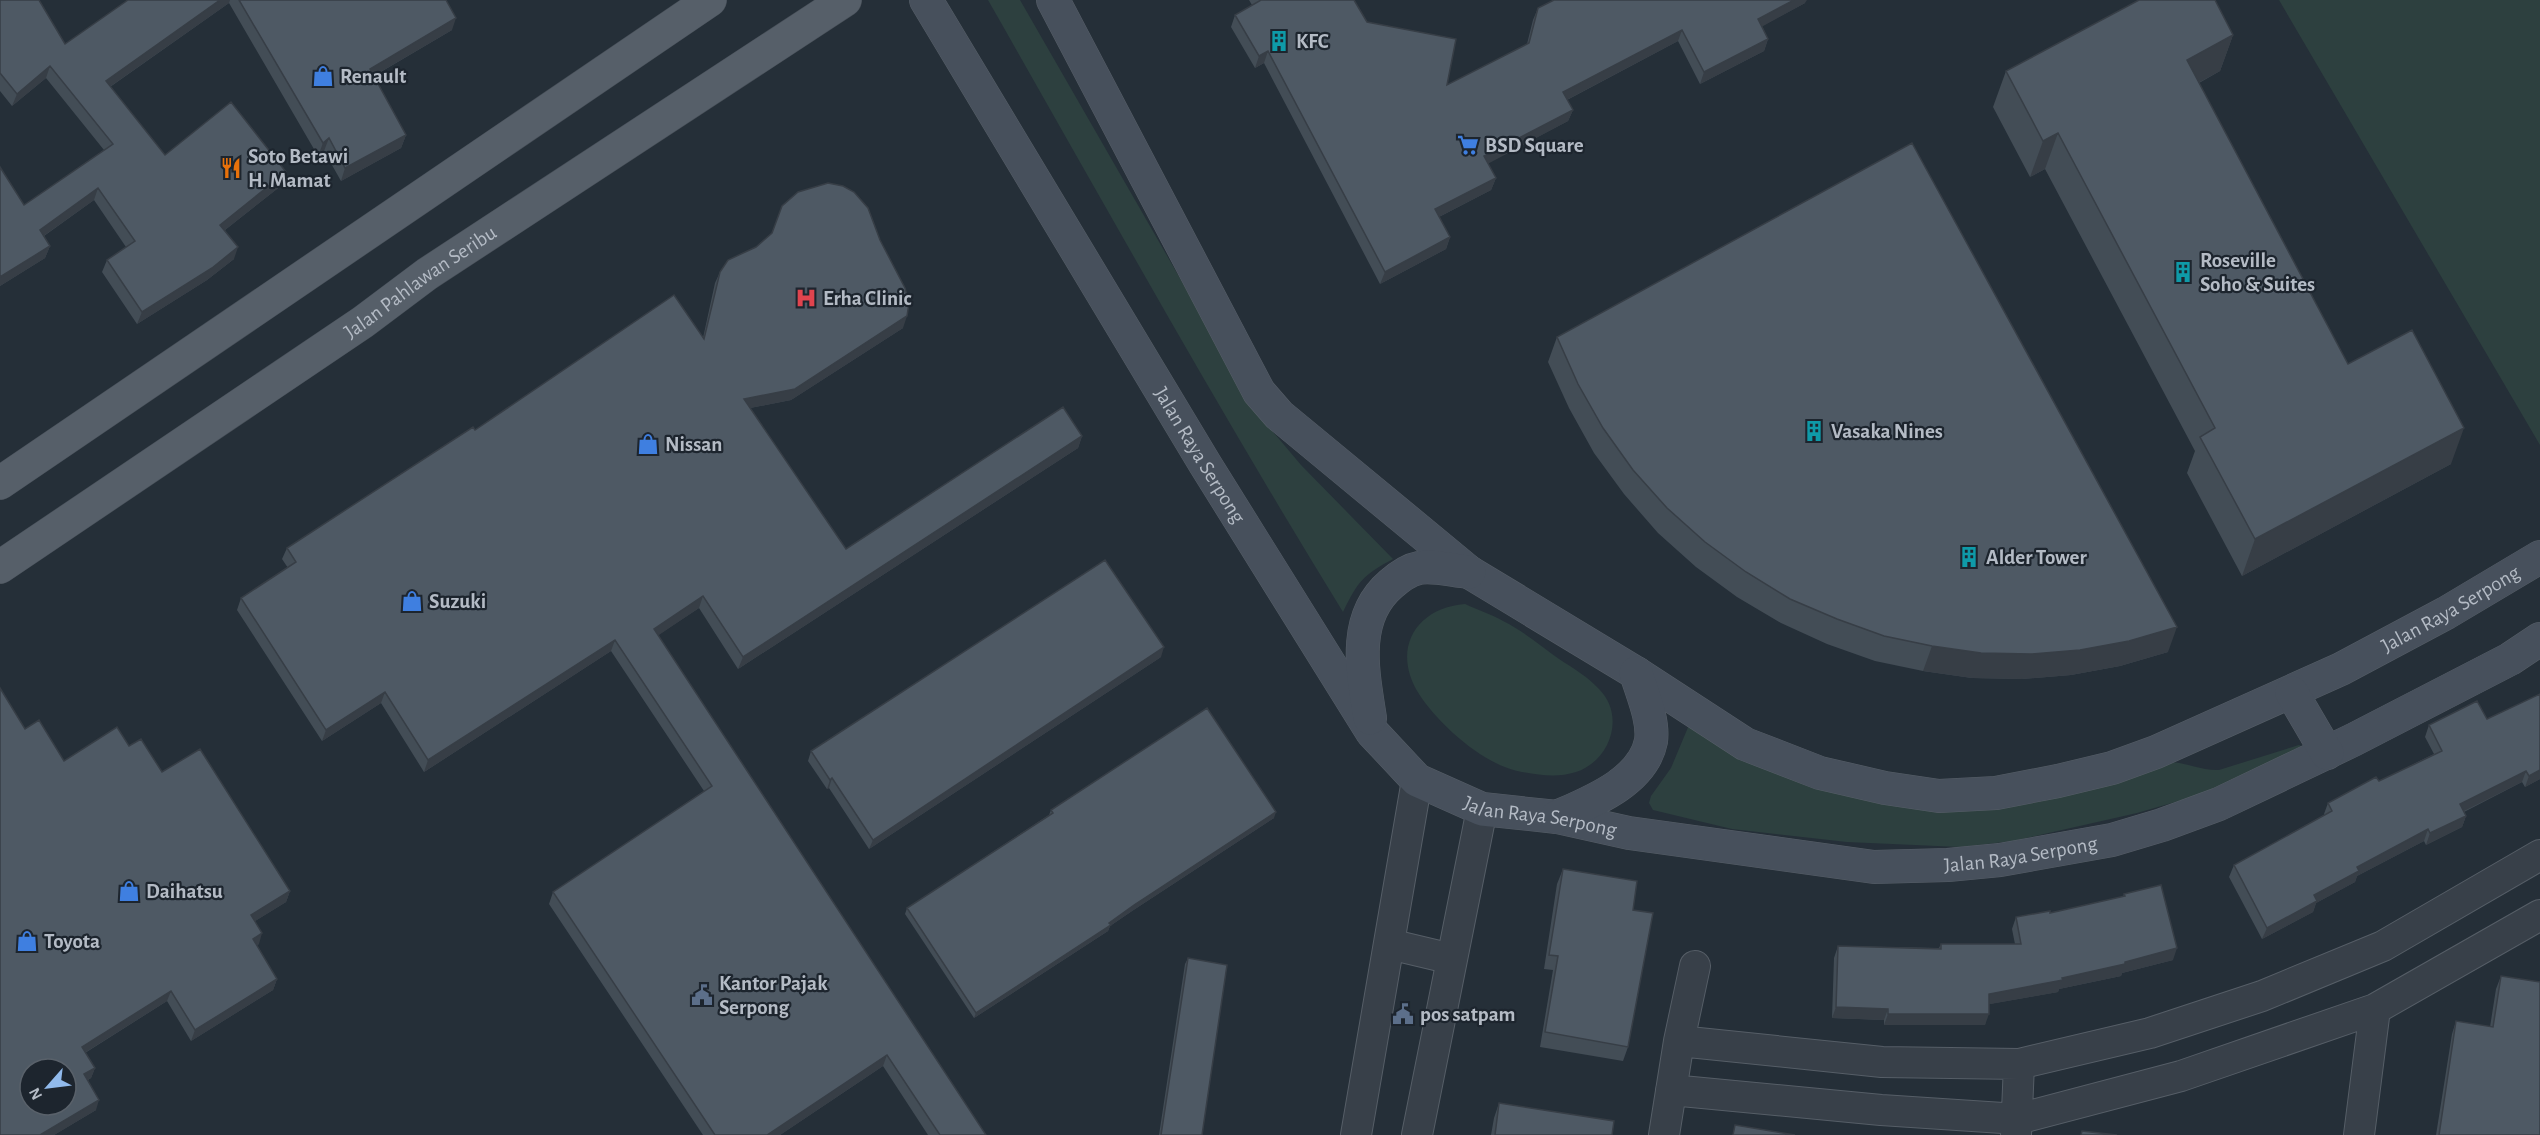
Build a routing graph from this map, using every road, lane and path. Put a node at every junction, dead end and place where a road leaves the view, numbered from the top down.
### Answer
1 (710, 0) edge
2 (845, 0) edge
3 (926, 0) edge
4 (1053, 0) edge
5 (0, 483) edge
6 (2540, 557) edge
7 (0, 567) edge
8 (1469, 572) junction
9 (2540, 639) edge
10 (1636, 674) junction
11 (2292, 693) junction
12 (1372, 732) junction
13 (2327, 753) junction
14 (1417, 780) junction
15 (1482, 809) junction
16 (1557, 817) junction
17 (2540, 855) edge
18 (2540, 915) edge
19 (1389, 944) junction
20 (1452, 959) junction
21 (1695, 966) dead end
22 (2375, 1009) junction
23 (1679, 1041) junction
24 (2019, 1064) junction
25 (1671, 1090) junction
26 (2017, 1127) edge
27 (1356, 1135) edge
28 (1417, 1135) edge
29 (1664, 1135) edge
30 (2359, 1135) edge

1 - 5 main road
2 - 7 main road, Jalan Pahlawan Seribu
3 - 12 main road, Jalan Raya Serpong
4 - 8 main road, Jalan Raya Serpong
6 - 11 main road, Jalan Raya Serpong
8 - 10 main road, Jalan Raya Serpong
8 - 12 main road
9 - 13 main road, Jalan Raya Serpong
10 - 11 main road, Jalan Raya Serpong
10 - 16 main road
11 - 13 main road
12 - 14 main road, Jalan Raya Serpong
13 - 16 main road, Jalan Raya Serpong
14 - 15 main road, Jalan Raya Serpong
14 - 19 street
15 - 16 main road, Jalan Raya Serpong
15 - 20 street
17 - 24 street
18 - 22 street
19 - 20 street
19 - 27 street
20 - 28 street
21 - 23 street
22 - 26 street
22 - 30 street
23 - 24 street
23 - 25 street
24 - 26 street
25 - 26 street
25 - 29 street

